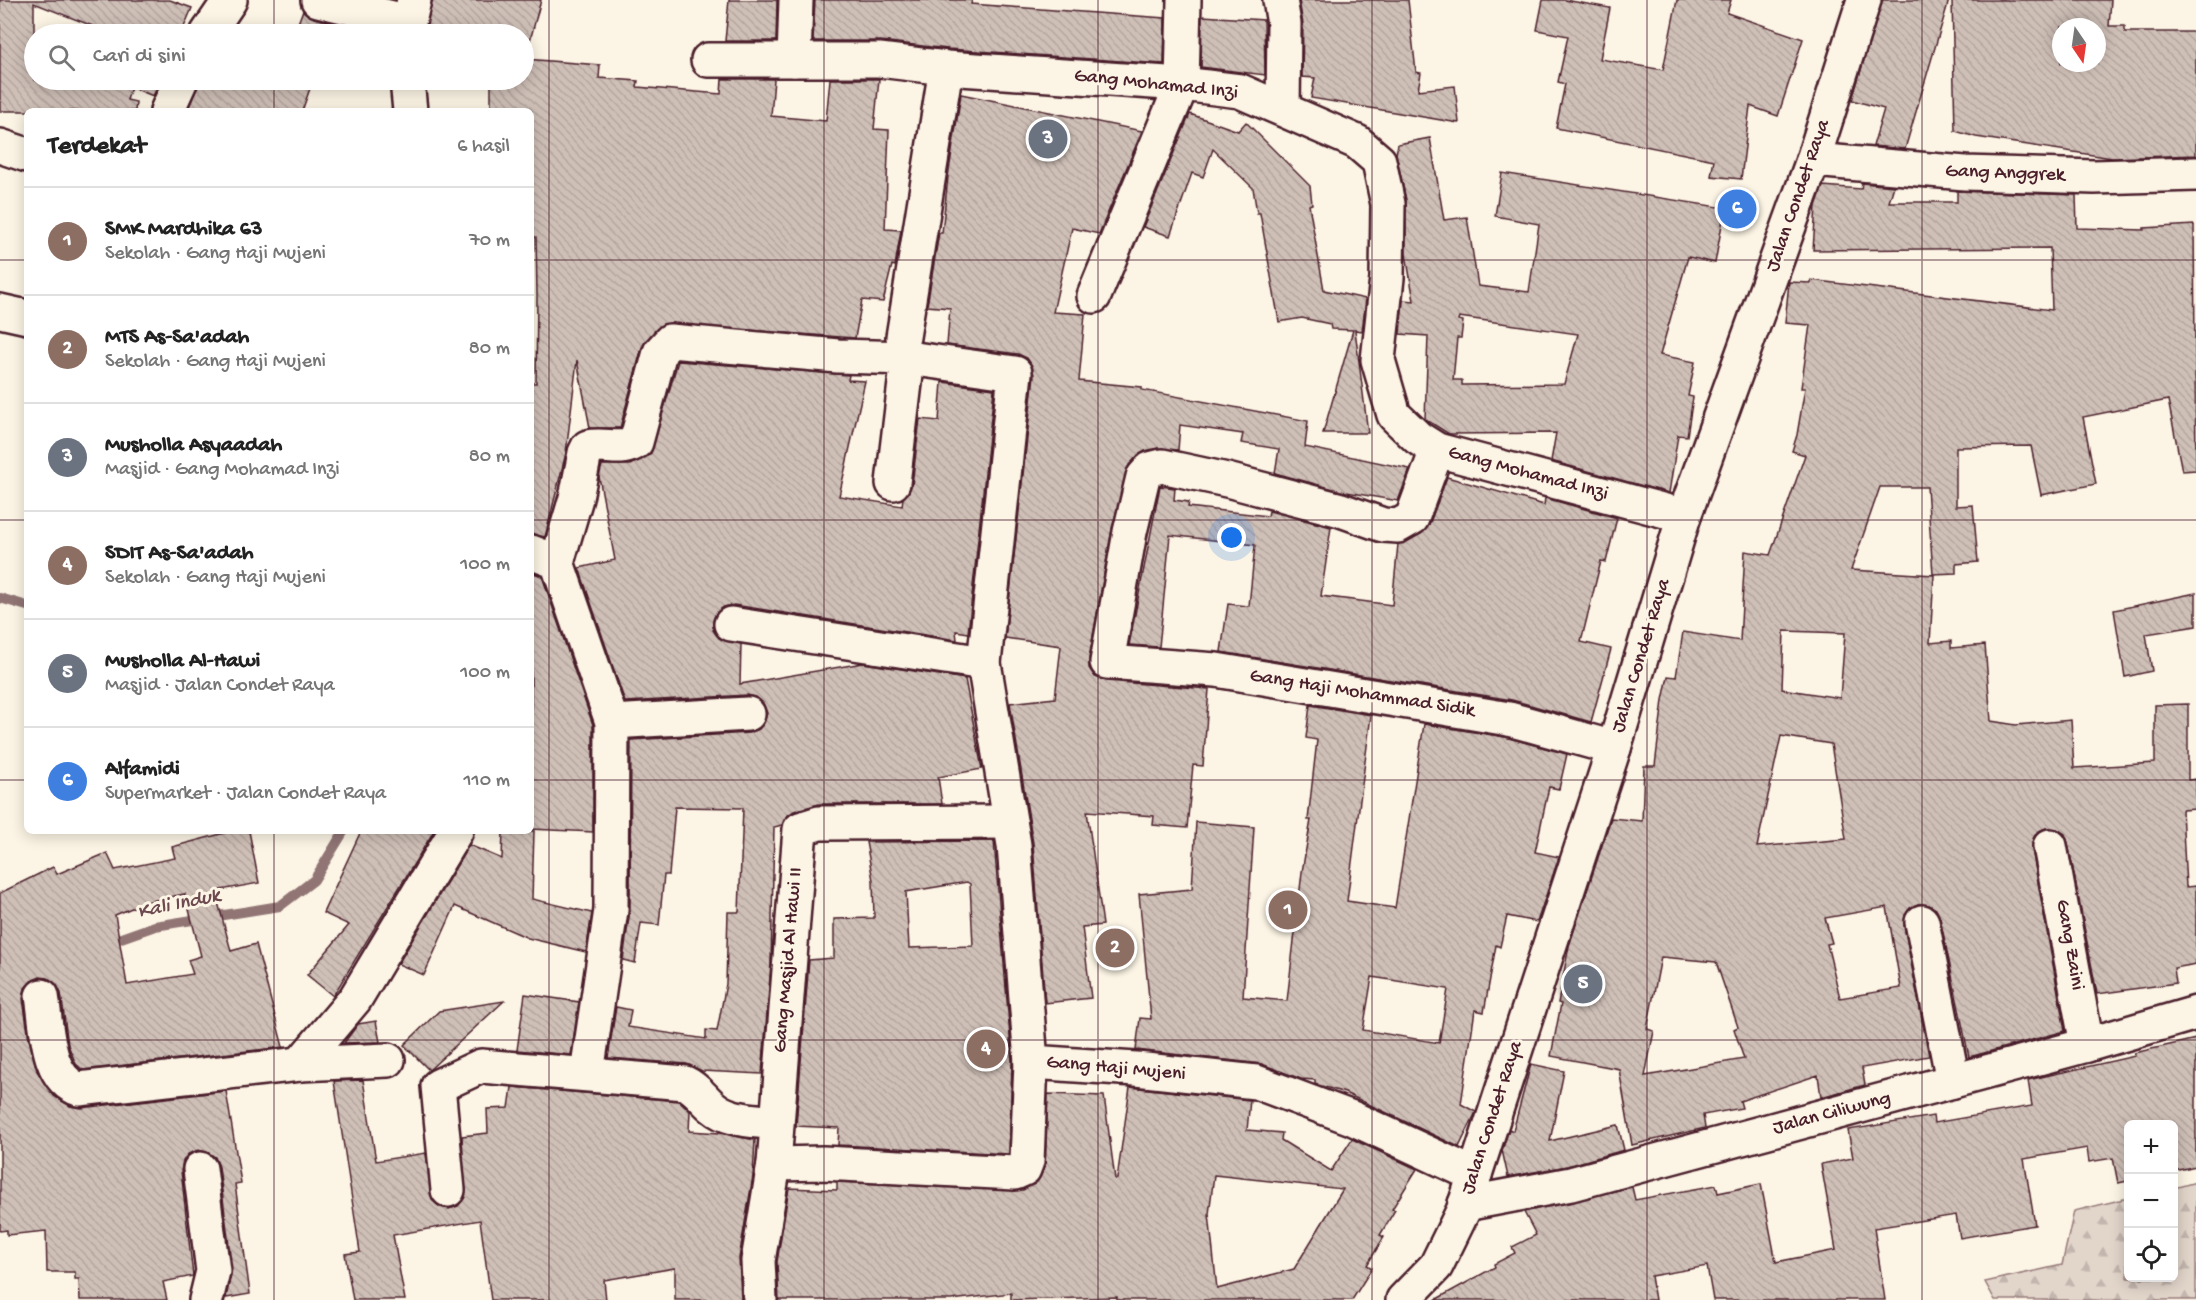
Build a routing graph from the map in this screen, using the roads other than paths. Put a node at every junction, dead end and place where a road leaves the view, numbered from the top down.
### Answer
1 (230, 0) edge
2 (318, 0) edge
3 (796, 0) edge
4 (1184, 0) edge
5 (1280, 0) edge
6 (1864, 0) edge
7 (411, 19) edge
8 (214, 24) edge
9 (708, 60) dead end
10 (795, 60) junction
11 (946, 68) junction
12 (1182, 84) junction
13 (176, 90) edge
14 (408, 90) edge
15 (168, 108) edge
16 (410, 108) edge
17 (1283, 108) junction
18 (0, 146) edge
19 (24, 153) edge
20 (1814, 160) junction
21 (2196, 174) edge
22 (1094, 296) dead end
23 (0, 310) edge
24 (24, 316) edge
25 (906, 347) junction
26 (1437, 450) junction
27 (893, 483) dead end
28 (1684, 516) junction
29 (544, 557) edge
30 (731, 624) dead end
31 (984, 663) junction
32 (748, 714) dead end
33 (612, 722) junction
34 (1614, 748) junction
35 (1010, 822) junction
36 (454, 834) edge
37 (2050, 846) dead end
38 (1922, 922) dead end
39 (42, 996) dead end
40 (2196, 1013) edge
41 (2087, 1045) junction
42 (388, 1060) dead end
43 (1031, 1062) junction
44 (300, 1064) junction
45 (587, 1073) junction
46 (1953, 1082) junction
47 (776, 1123) junction
48 (774, 1164) junction
49 (200, 1169) dead end
50 (1470, 1189) junction
51 (448, 1190) dead end
52 (206, 1300) edge
53 (760, 1300) edge
54 (1403, 1300) edge

1 - 8 street
2 - 7 street
3 - 10 street
4 - 12 street
5 - 17 street
6 - 20 street, Jalan Condet Raya
9 - 10 street, Gang Mohamad Inzi
10 - 11 street, Gang Mohamad Inzi
11 - 12 street, Gang Mohamad Inzi
11 - 25 street
12 - 17 street, Gang Mohamad Inzi
12 - 22 street
13 - 15 street
14 - 16 street
17 - 26 street, Gang Mohamad Inzi
18 - 19 street
20 - 21 street, Gang Anggrek
20 - 28 street, Jalan Condet Raya
23 - 24 street
25 - 27 street
25 - 29 street
25 - 31 street, Gang Haji Mujeni
26 - 28 street, Gang Mohamad Inzi
26 - 34 street, Gang Haji Mohammad Sidik
28 - 34 street, Jalan Condet Raya
29 - 33 street
30 - 31 street
31 - 35 street, Gang Haji Mujeni
32 - 33 street
33 - 45 street
34 - 50 street, Jalan Condet Raya
35 - 43 street, Gang Haji Mujeni
35 - 47 street, Gang Masjid Al Hawi II
36 - 44 street
37 - 41 street, Gang Zaini
38 - 46 street
39 - 44 street
40 - 41 street, Jalan Ciliwung
41 - 46 street, Jalan Ciliwung
42 - 44 street
43 - 48 street
43 - 50 street, Gang Haji Mujeni
45 - 47 street
45 - 51 street
46 - 50 street, Jalan Ciliwung
47 - 48 street, Gang Masjid Al Hawi II
48 - 53 street, Gang Masjid Al Hawi II
49 - 52 street
50 - 54 street, Jalan Condet Raya

